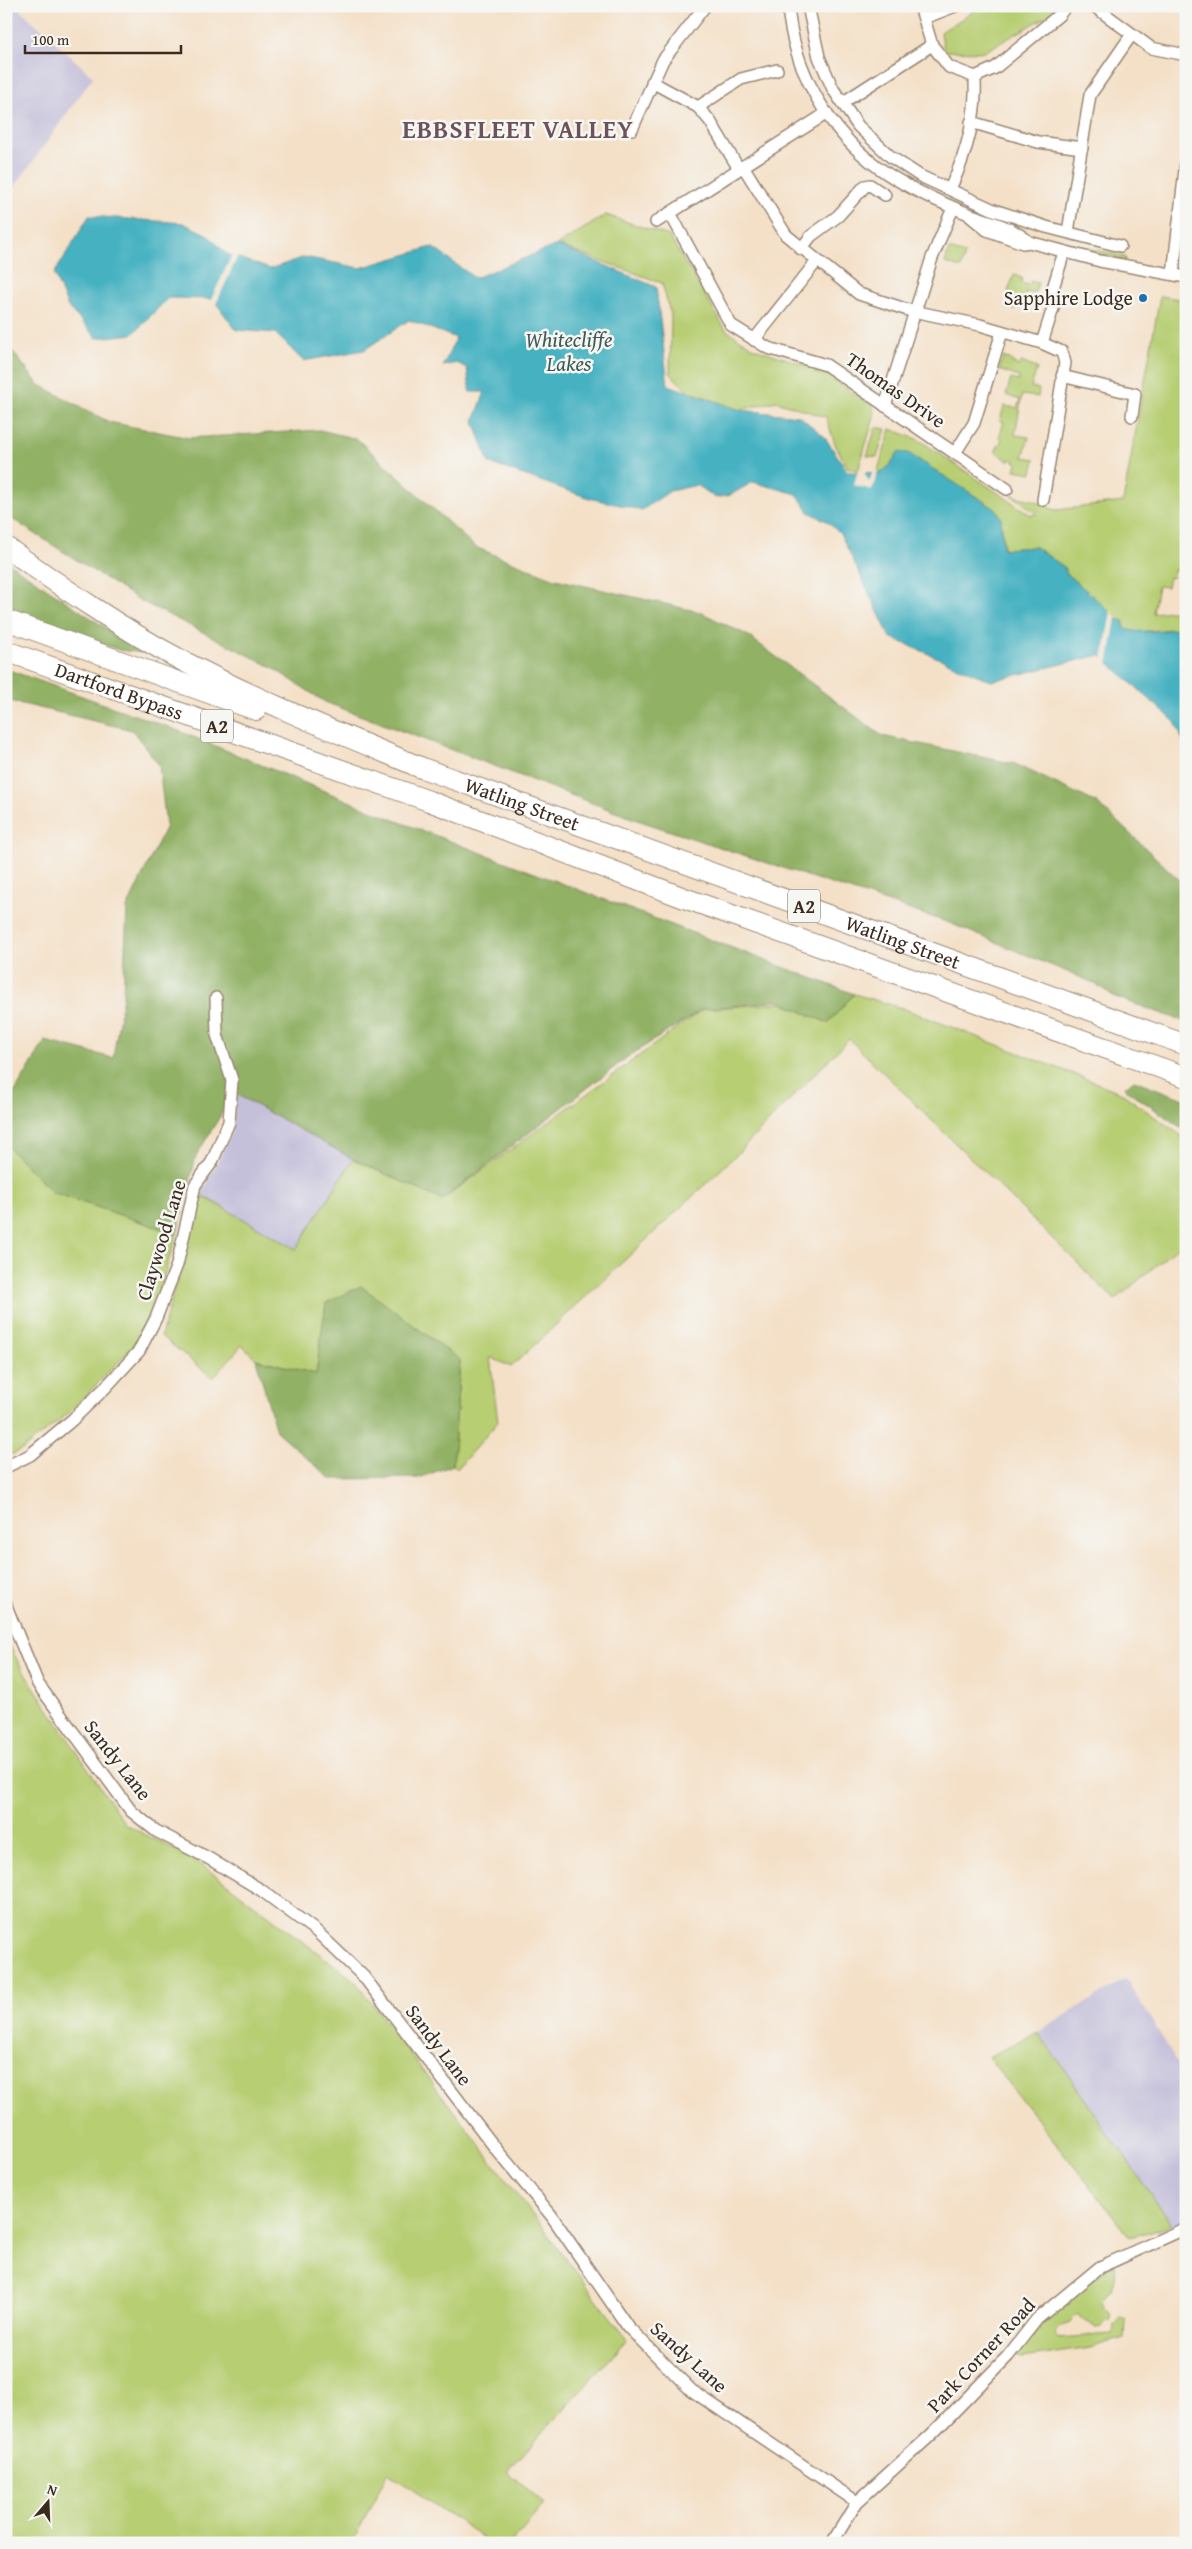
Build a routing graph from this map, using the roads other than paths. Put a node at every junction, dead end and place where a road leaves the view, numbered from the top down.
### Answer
1 (705, 6) edge
2 (788, 6) edge
3 (808, 6) edge
4 (920, 6) edge
5 (955, 6) edge
6 (1066, 6) edge
7 (1094, 6) edge
8 (924, 18) junction
9 (1132, 34) junction
10 (932, 45) junction
11 (1186, 55) edge
12 (777, 70) dead end
13 (975, 77) junction
14 (652, 82) junction
15 (842, 103) junction
16 (698, 107) junction
17 (827, 113) junction
18 (971, 122) junction
19 (632, 129) dead end
20 (1082, 148) junction
21 (1186, 161) edge
22 (741, 168) junction
23 (950, 189) junction
24 (886, 195) dead end
25 (953, 208) junction
26 (670, 213) junction
27 (656, 222) dead end
28 (1068, 232) junction
29 (1120, 246) dead end
30 (801, 248) junction
31 (1064, 252) junction
32 (817, 261) junction
33 (1173, 274) junction
34 (1186, 277) edge
35 (916, 310) junction
36 (1002, 332) junction
37 (754, 340) junction
38 (1042, 344) junction
39 (1062, 376) junction
40 (886, 406) junction
41 (1132, 416) dead end
42 (955, 453) junction
43 (1007, 489) dead end
44 (1042, 500) dead end
45 (6, 547) edge
46 (6, 620) edge
47 (6, 650) edge
48 (416, 766) junction
49 (429, 801) joint
50 (216, 998) dead end
51 (1186, 1045) edge
52 (1186, 1077) edge
53 (6, 1467) edge
54 (6, 1606) edge
55 (1186, 2228) edge
56 (857, 2502) junction
57 (832, 2543) edge

1 - 14 street
2 - 17 street
3 - 15 street
4 - 8 street
5 - 8 street
6 - 13 street
7 - 9 street
8 - 10 street
9 - 11 street
9 - 20 street
10 - 13 street
10 - 15 street
12 - 16 street
13 - 18 street
14 - 16 street
14 - 19 street
15 - 23 street
16 - 22 street
17 - 22 street
17 - 25 street
18 - 20 street
18 - 23 street
20 - 28 street
21 - 33 street
22 - 26 street
22 - 30 street
23 - 28 street
24 - 30 street
25 - 31 street
25 - 35 street
26 - 27 street
26 - 37 street, Thomas Drive
28 - 29 street
30 - 32 street
31 - 33 street
31 - 38 street
32 - 35 street
32 - 37 street
33 - 34 street
35 - 36 street
35 - 40 street
36 - 38 street
36 - 42 street
37 - 40 street, Thomas Drive
38 - 39 street
39 - 41 street
39 - 44 street
40 - 42 street, Thomas Drive
42 - 43 street, Thomas Drive
45 - 48 highway, A2
46 - 48 highway, Dartford Bypass / A2
47 - 49 highway, Dartford Bypass / A2
48 - 51 highway, Watling Street / A2
49 - 52 highway, Watling Street / A2
50 - 53 street, Claywood Lane
54 - 56 street, Sandy Lane
55 - 56 street, Park Corner Road
56 - 57 street, Park Corner Road

